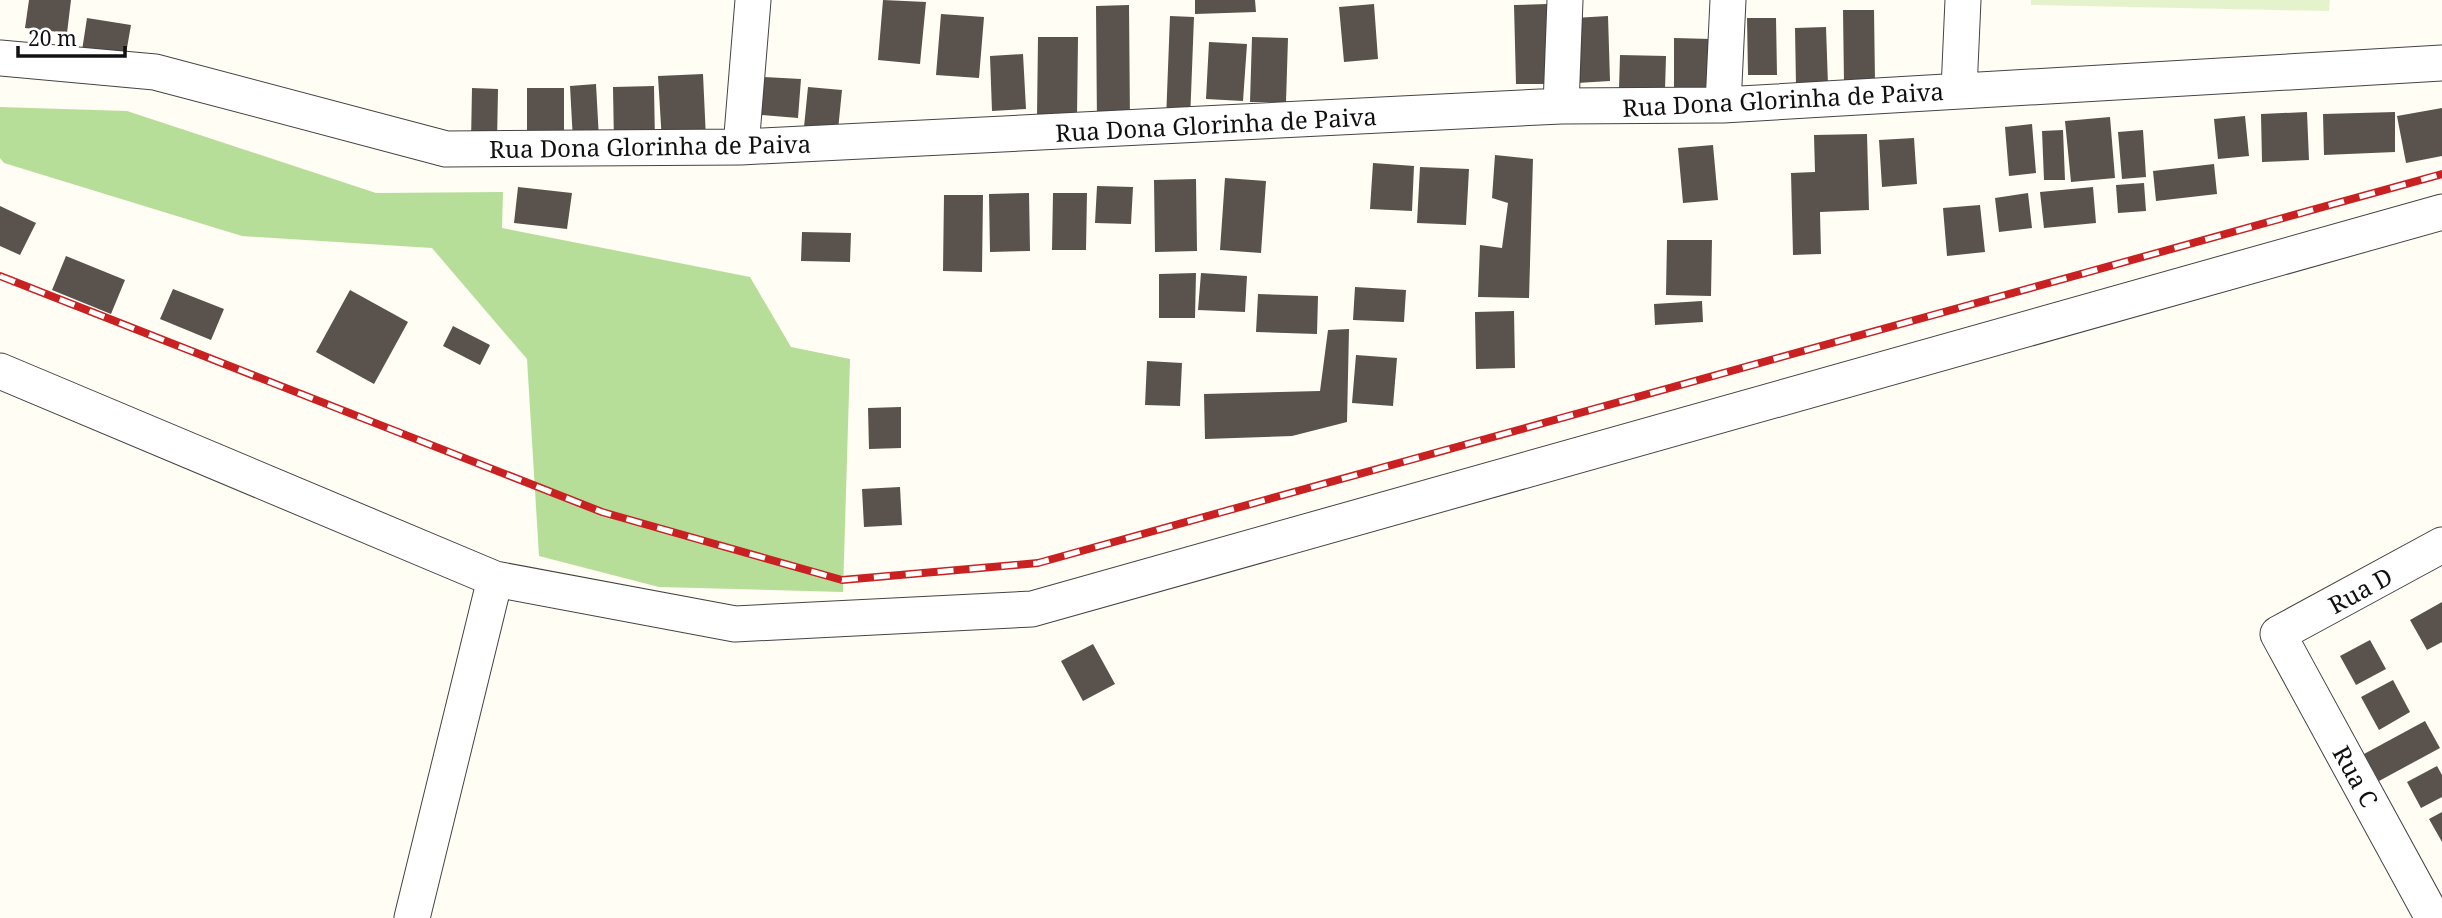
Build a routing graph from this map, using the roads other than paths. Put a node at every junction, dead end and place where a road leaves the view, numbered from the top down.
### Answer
1 (753, 0) edge
2 (1565, 0) edge
3 (1728, 0) edge
4 (1963, 0) edge
5 (0, 58) edge
6 (2442, 63) edge
7 (1959, 90) junction
8 (1723, 105) junction
9 (1561, 106) junction
10 (741, 147) junction
11 (2442, 212) edge
12 (0, 371) edge
13 (2442, 545) edge
14 (495, 579) junction
15 (2278, 634) joint
16 (412, 918) edge
17 (2433, 918) edge

1 - 10 street
2 - 9 street
3 - 8 street
4 - 7 street
5 - 10 street, Rua Dona Glorinha de Paiva
6 - 7 street, Rua Dona Glorinha de Paiva
7 - 8 street, Rua Dona Glorinha de Paiva
8 - 9 street, Rua Dona Glorinha de Paiva
9 - 10 street, Rua Dona Glorinha de Paiva
11 - 14 street
12 - 14 street
13 - 15 street, Rua D
14 - 16 street
15 - 17 street, Rua C

